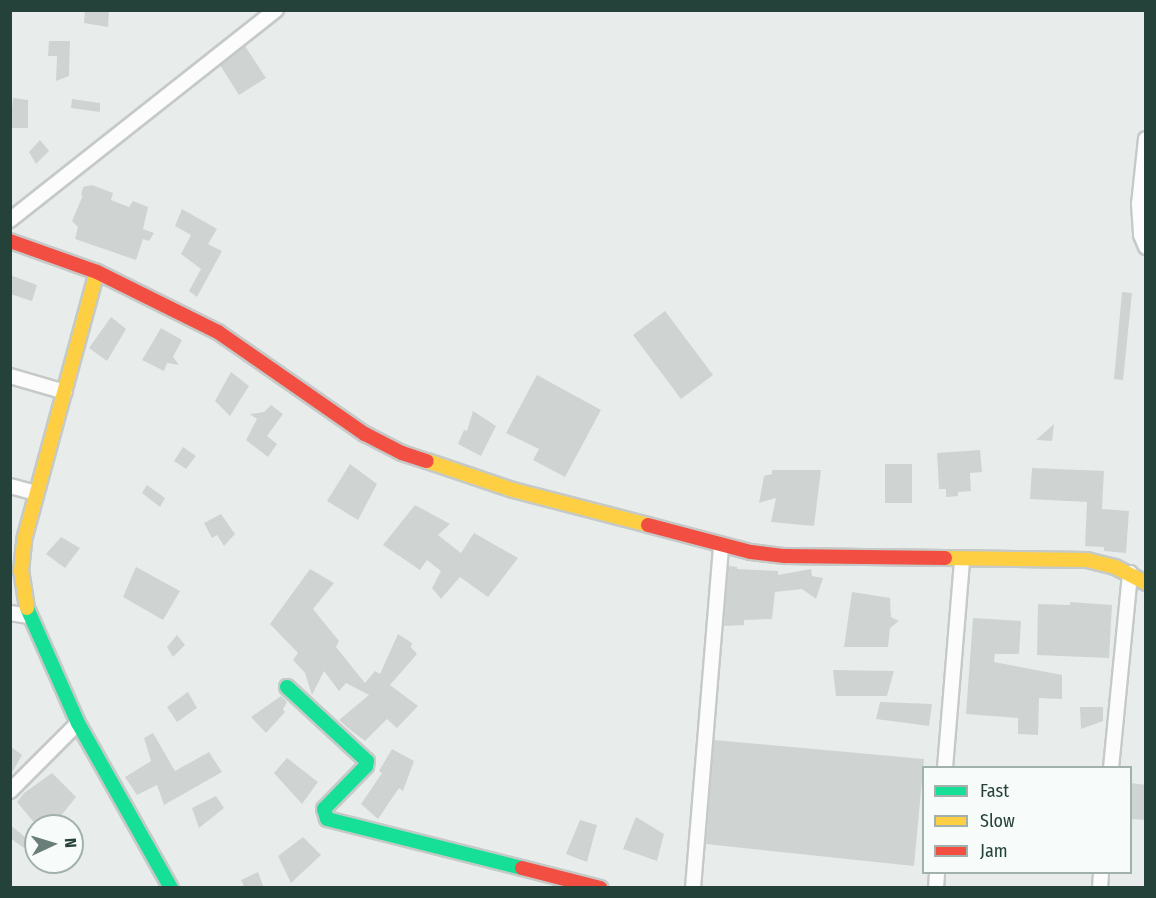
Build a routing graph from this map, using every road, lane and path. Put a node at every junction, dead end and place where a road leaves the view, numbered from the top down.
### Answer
1 (276, 10) edge
2 (1146, 140) edge
3 (10, 220) edge
4 (10, 241) edge
5 (1146, 247) edge
6 (97, 272) junction
7 (10, 376) edge
8 (65, 392) junction
9 (10, 486) edge
10 (36, 493) junction
11 (721, 545) junction
12 (962, 560) junction
13 (1130, 573) junction
14 (1146, 583) edge
15 (10, 612) edge
16 (28, 615) junction
17 (286, 687) dead end
18 (78, 723) junction
19 (945, 766) edge
20 (1111, 766) edge
21 (10, 791) edge
22 (171, 888) edge
23 (600, 888) edge
24 (693, 888) edge

1 - 3 street
2 - 5 street
4 - 6 street
6 - 8 street
6 - 11 street
7 - 8 street
8 - 10 street
9 - 10 street
10 - 16 street
11 - 12 street
11 - 24 street
12 - 13 street
12 - 19 street
13 - 14 street
13 - 20 street
15 - 16 street
16 - 18 street
17 - 23 street
18 - 21 street
18 - 22 street

